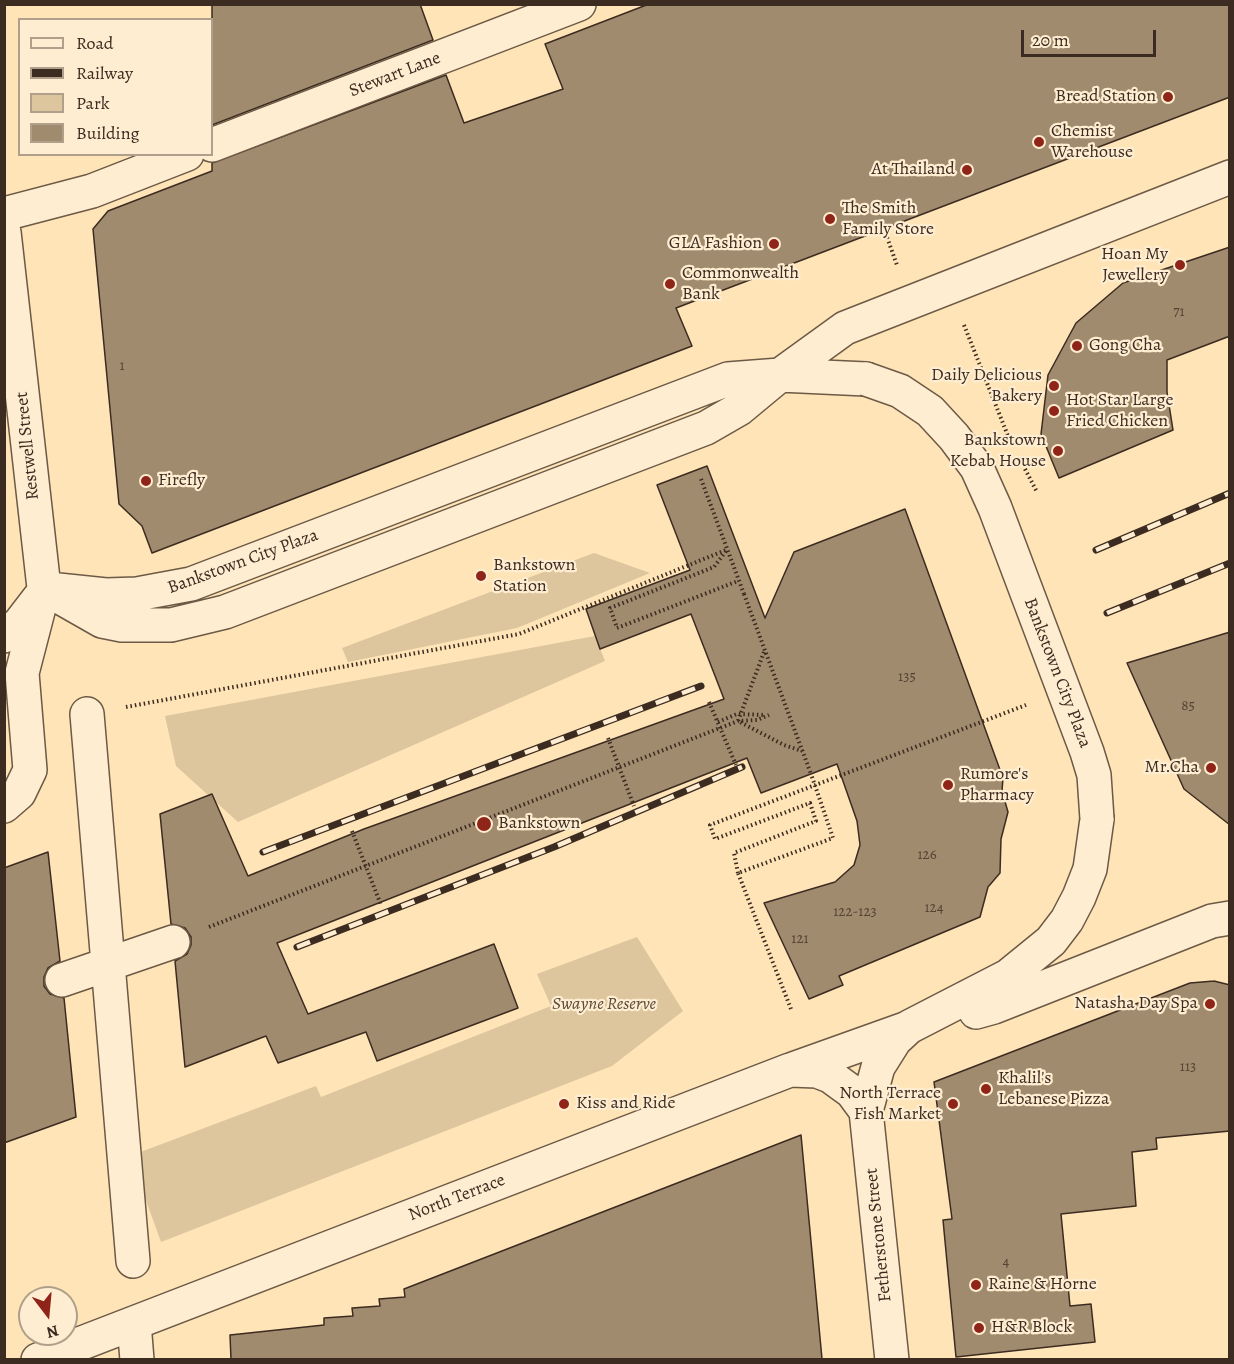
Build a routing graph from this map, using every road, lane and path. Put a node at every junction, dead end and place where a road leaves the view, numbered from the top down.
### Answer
1 (579, 4) edge
2 (213, 145) edge
3 (182, 156) edge
4 (1230, 177) edge
5 (4, 214) edge
6 (884, 229) dead end
7 (4, 232) edge
8 (901, 274) dead end
9 (963, 323) dead end
10 (780, 375) junction
11 (1012, 445) dead end
12 (1022, 464) dead end
13 (701, 479) dead end
14 (1037, 492) dead end
15 (726, 550) junction
16 (738, 580) junction
17 (44, 588) junction
18 (4, 636) edge
19 (765, 652) junction
20 (709, 702) dead end
21 (1027, 705) dead end
22 (87, 714) joint
23 (738, 721) junction
24 (717, 722) junction
25 (608, 738) dead end
26 (803, 752) junction
27 (736, 765) dead end
28 (618, 767) junction
29 (815, 786) junction
30 (4, 806) edge
31 (634, 806) dead end
32 (352, 831) dead end
33 (366, 865) junction
34 (738, 873) junction
35 (381, 904) dead end
36 (1230, 918) edge
37 (173, 942) joint
38 (108, 963) junction
39 (62, 980) dead end
40 (791, 1009) dead end
41 (909, 1027) junction
42 (790, 1070) junction
43 (866, 1111) junction
44 (133, 1261) dead end
45 (134, 1323) junction
46 (38, 1359) edge
47 (137, 1359) edge
48 (892, 1359) edge

1 - 2 street, Stewart Lane
3 - 5 street
4 - 10 street, Bankstown City Plaza
6 - 8 path
7 - 17 street, Restwell Street
9 - 11 path
10 - 17 street, Bankstown City Plaza
10 - 41 street, Bankstown City Plaza, bridge
12 - 14 path
13 - 15 path
15 - 16 path
15 - 16 path
15 - 22 path
16 - 19 path, bridge
17 - 18 street
17 - 30 street
19 - 23 path, bridge
19 - 26 path, bridge
20 - 24 path
21 - 29 path
22 - 38 street
23 - 24 path
23 - 26 path, bridge
23 - 28 path
24 - 27 path
25 - 28 path
26 - 29 path, bridge
28 - 31 path
28 - 33 path
29 - 34 path
29 - 34 path
32 - 33 path
33 - 35 path
33 - 37 path
34 - 40 path
36 - 41 street
37 - 38 street
38 - 39 street
38 - 44 street
41 - 42 street
41 - 43 street, Bankstown City Plaza
42 - 43 street, North Terrace
42 - 45 street, North Terrace
43 - 48 street, Fetherstone Street
45 - 46 street, North Terrace
45 - 47 street

